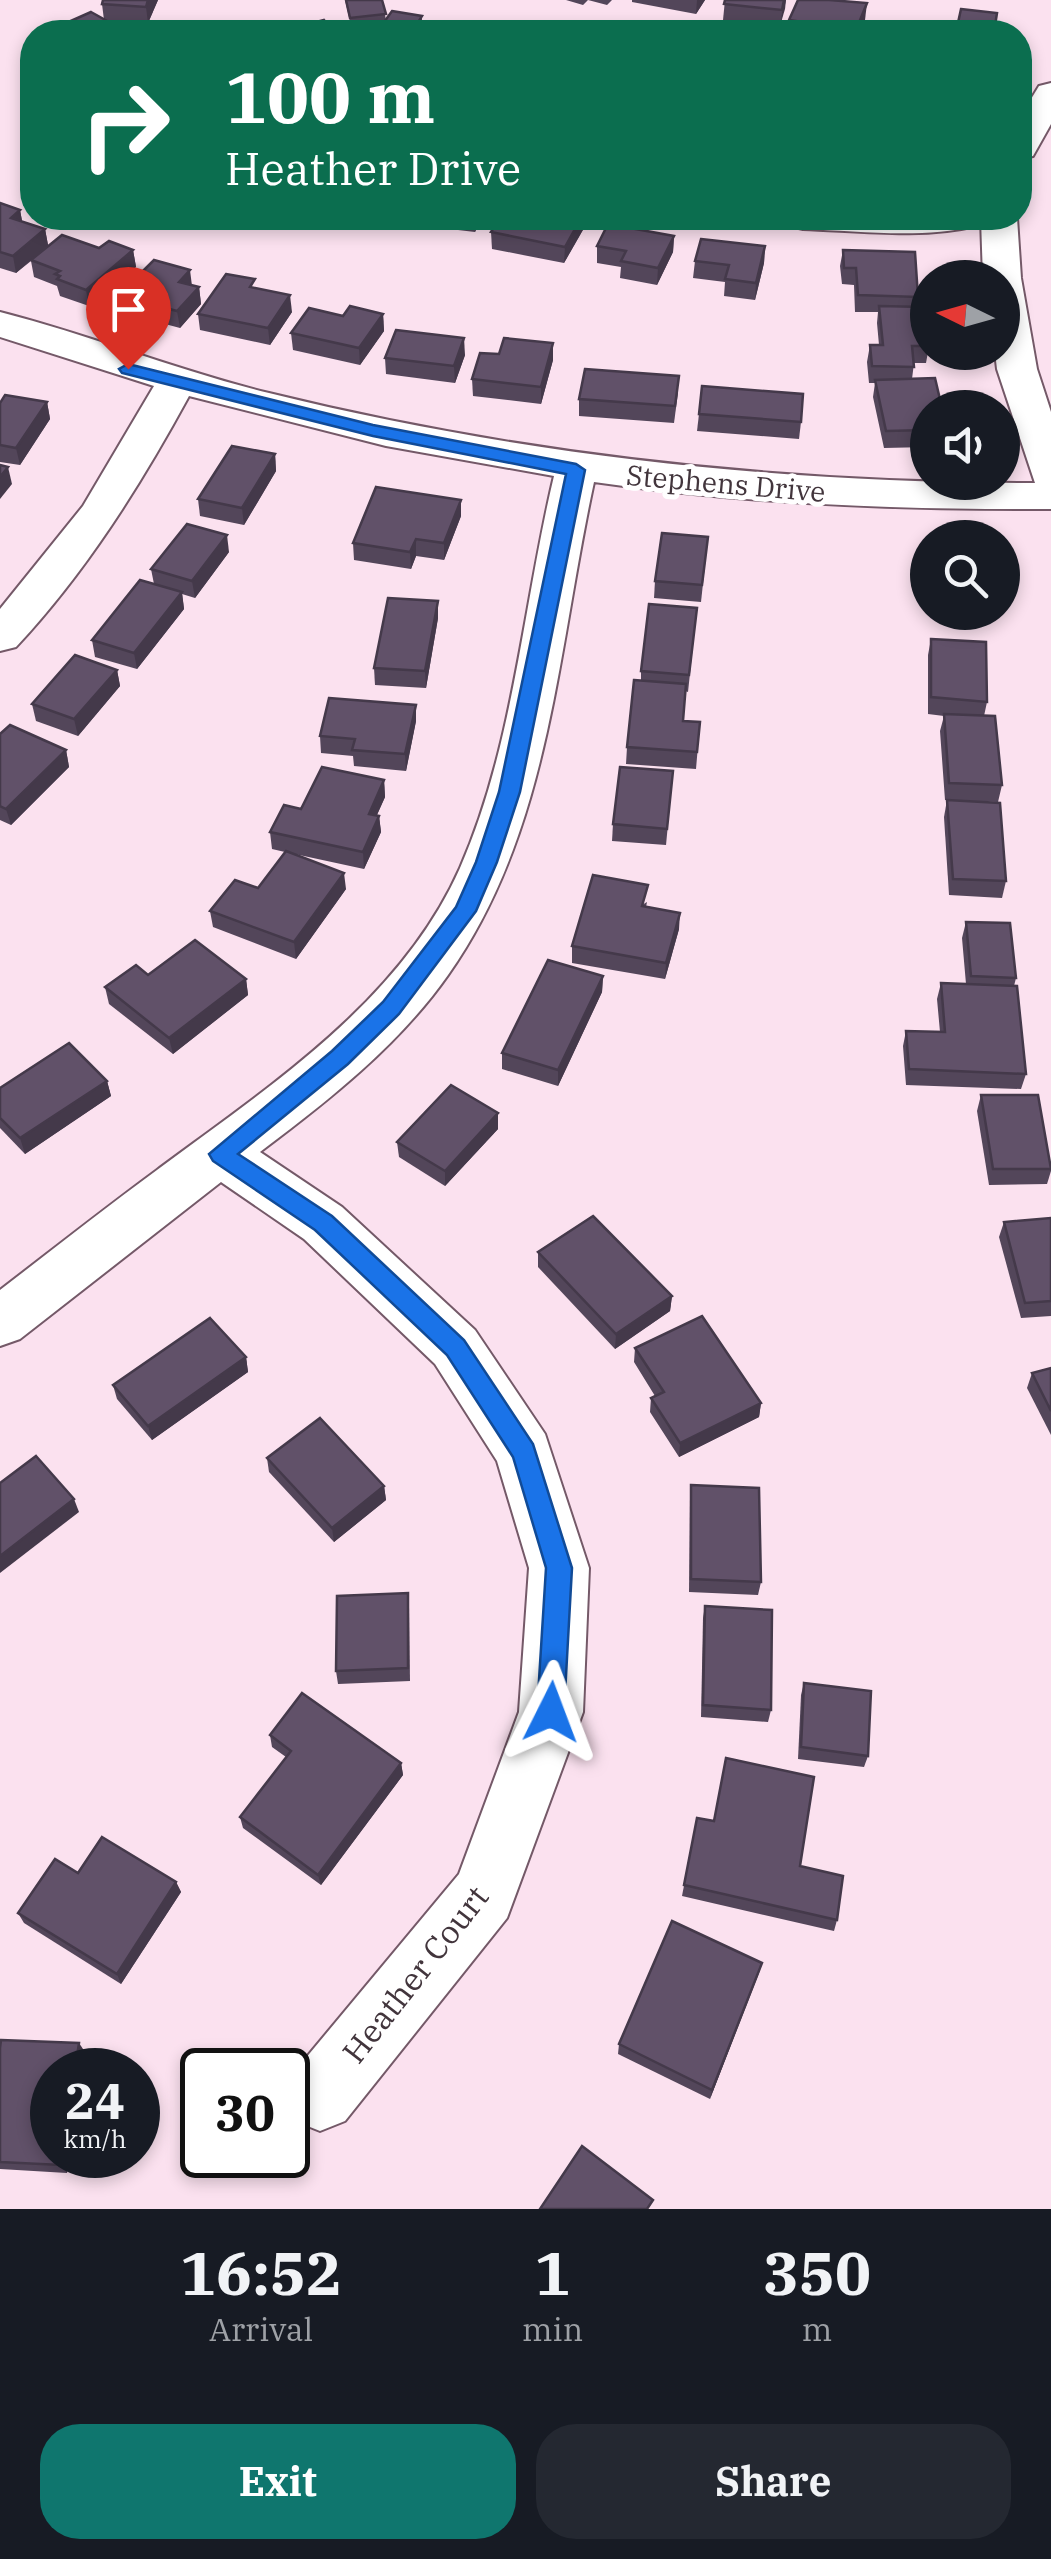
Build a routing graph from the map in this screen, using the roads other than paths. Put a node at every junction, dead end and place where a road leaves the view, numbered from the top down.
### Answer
1 (1051, 94) edge
2 (1032, 127) edge
3 (1000, 230) edge
4 (1001, 260) edge
5 (0, 324) edge
6 (1018, 370) edge
7 (177, 380) junction
8 (576, 470) junction
9 (1051, 476) edge
10 (1051, 496) edge
11 (0, 636) edge
12 (221, 1154) junction
13 (0, 1322) edge
14 (320, 2096) dead end

1 - 2 street
3 - 4 street
5 - 7 street, Stephens Drive
6 - 9 street
7 - 8 street, Stephens Drive
7 - 11 street
8 - 10 street, Stephens Drive
8 - 12 street
12 - 13 street
12 - 14 street, Heather Court

